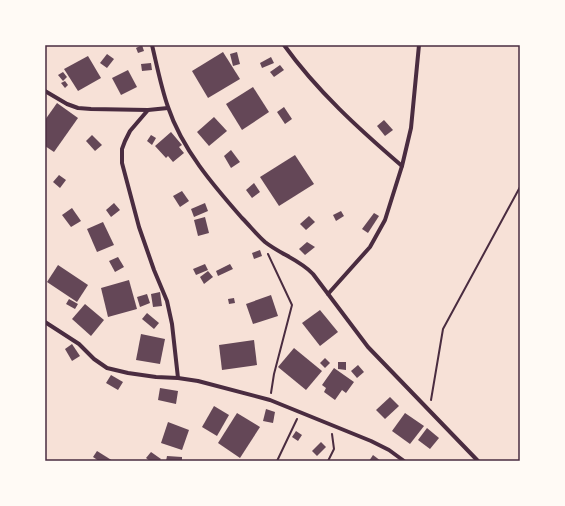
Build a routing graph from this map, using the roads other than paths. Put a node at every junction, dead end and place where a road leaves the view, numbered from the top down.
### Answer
1 (152, 45) edge
2 (284, 45) edge
3 (419, 45) edge
4 (45, 91) edge
5 (168, 108) junction
6 (148, 110) junction
7 (402, 166) junction
8 (328, 294) junction
9 (45, 322) edge
10 (178, 378) junction
11 (404, 461) edge
12 (478, 461) edge

1 - 5 street
2 - 7 street
3 - 7 street
4 - 6 street
5 - 6 street
5 - 8 street
6 - 10 street
7 - 8 street
8 - 12 street
9 - 10 street
10 - 11 street

